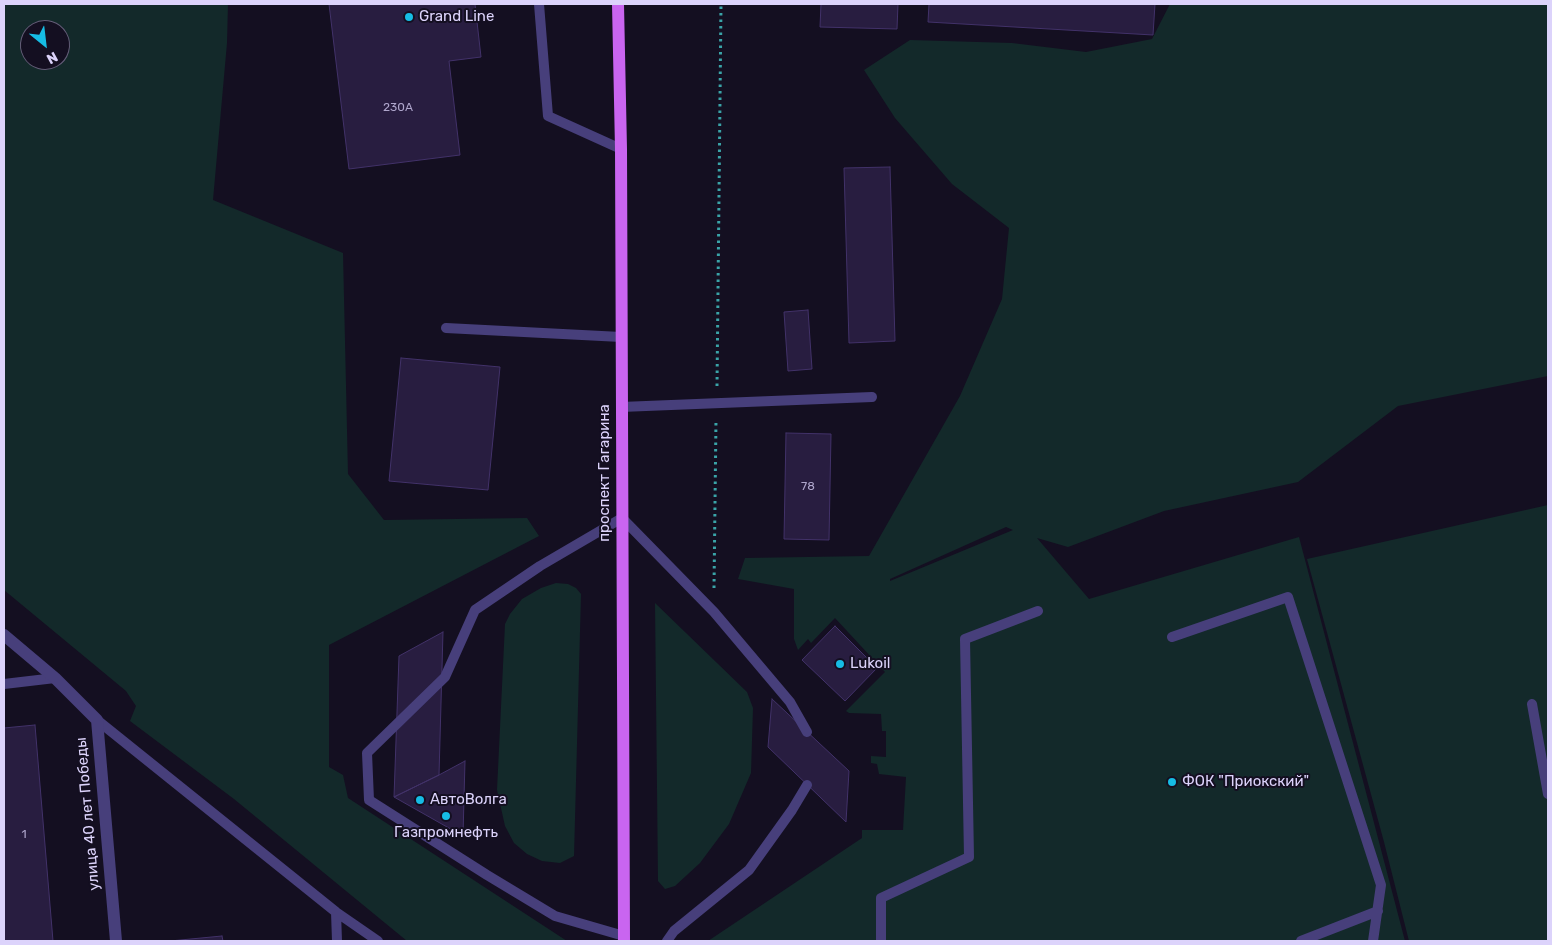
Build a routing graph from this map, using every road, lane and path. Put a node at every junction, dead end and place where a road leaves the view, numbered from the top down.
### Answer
1 (539, 4) edge
2 (618, 4) edge
3 (721, 4) edge
4 (621, 149) junction
5 (446, 328) dead end
6 (621, 337) junction
7 (872, 397) dead end
8 (717, 404) junction
9 (621, 407) junction
10 (622, 518) junction
11 (1038, 611) dead end
12 (714, 612) junction
13 (4, 634) edge
14 (1172, 638) dead end
15 (55, 678) junction
16 (4, 684) edge
17 (1532, 704) dead end
18 (96, 720) junction
19 (807, 732) dead end
20 (807, 785) dead end
21 (1548, 794) edge
22 (1378, 911) junction
23 (336, 912) junction
24 (624, 939) edge
25 (116, 941) edge
26 (337, 941) edge
27 (378, 941) edge
28 (667, 941) edge
29 (881, 941) edge
30 (1301, 941) edge
31 (1373, 941) edge

1 - 4 lane
2 - 4 main road, проспект Гагарина
3 - 8 path
4 - 6 main road, проспект Гагарина
5 - 6 lane
6 - 9 main road, проспект Гагарина
7 - 8 lane
8 - 9 lane
8 - 12 path
9 - 10 main road, проспект Гагарина
10 - 12 lane
10 - 24 main road, проспект Гагарина
10 - 24 lane
11 - 29 lane
12 - 19 lane
13 - 15 street, улица 40 лет Победы
14 - 22 lane
15 - 16 lane
15 - 18 street, улица 40 лет Победы
17 - 21 lane
18 - 23 lane
18 - 25 street, улица 40 лет Победы
20 - 28 lane
22 - 30 lane
22 - 31 lane
23 - 26 lane
23 - 27 lane

